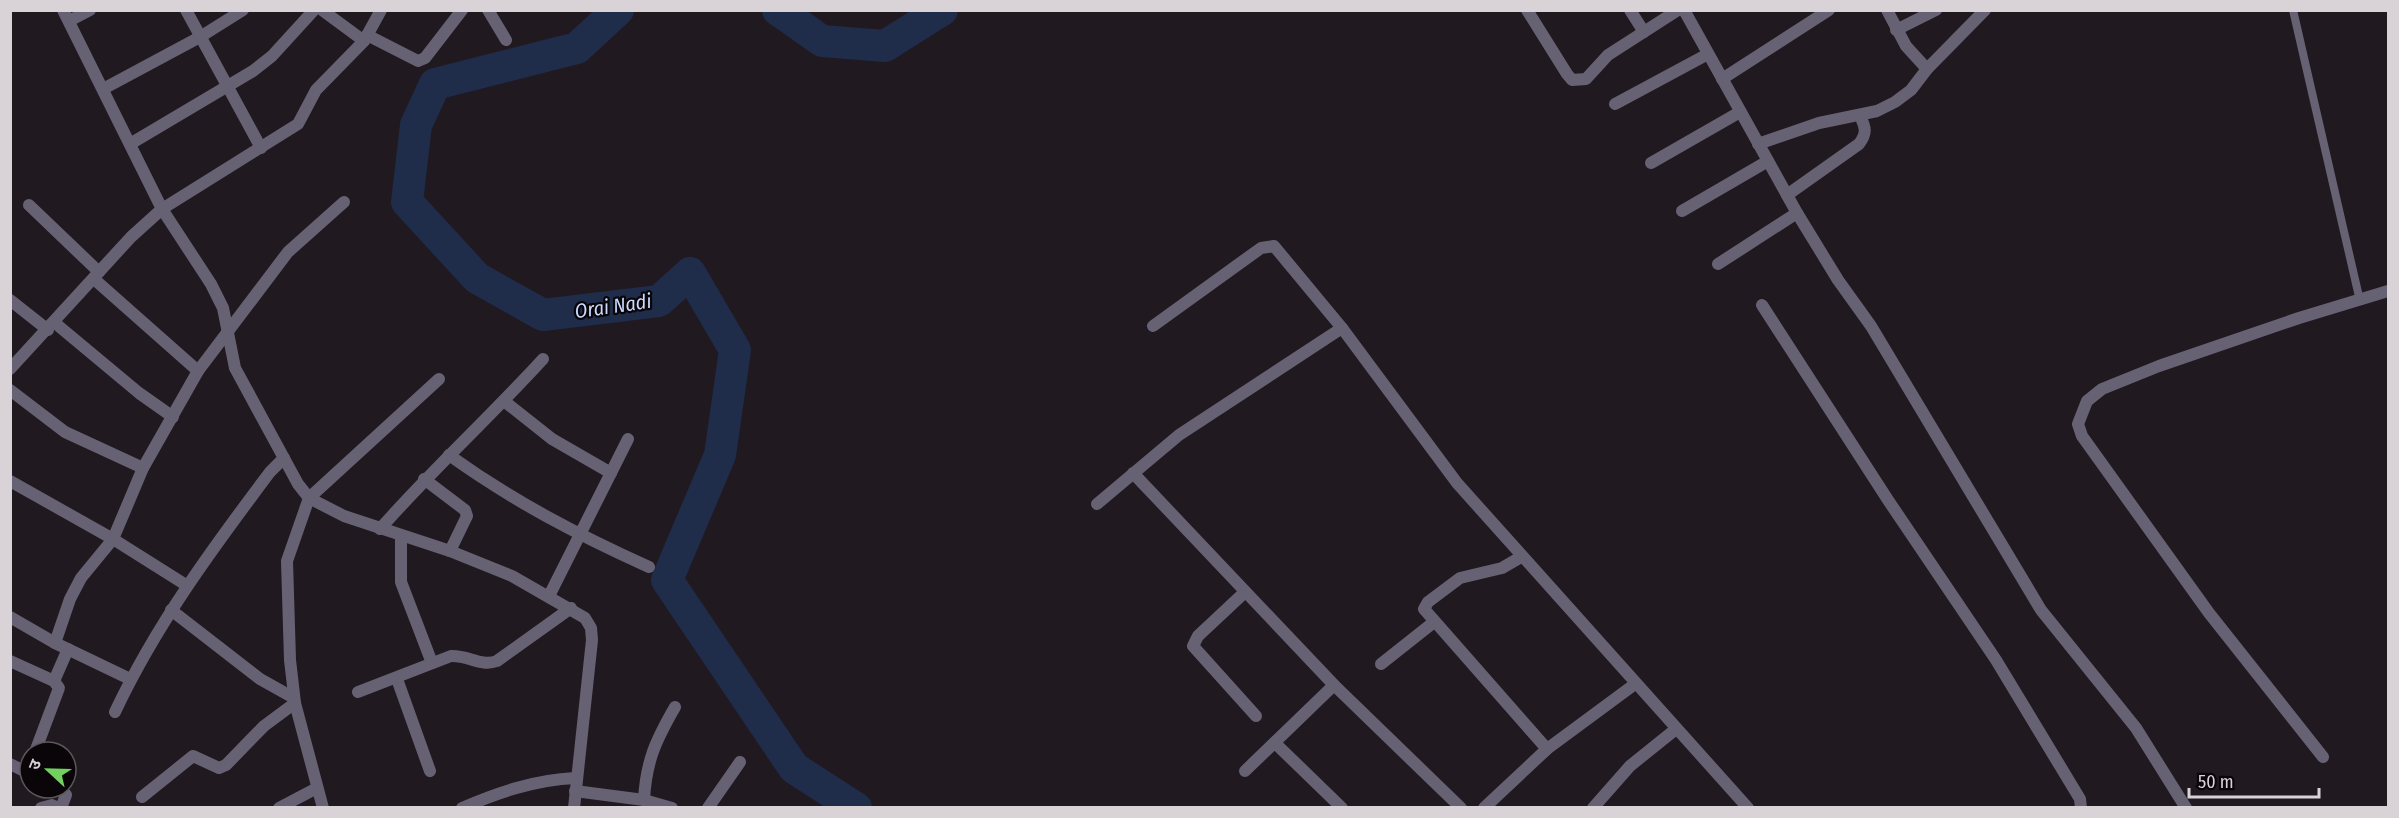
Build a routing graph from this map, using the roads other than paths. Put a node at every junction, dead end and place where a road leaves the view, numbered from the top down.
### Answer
1 (90, 10) edge
2 (186, 10) edge
3 (243, 10) edge
4 (314, 10) edge
5 (322, 10) edge
6 (381, 10) edge
7 (462, 10) edge
8 (488, 10) edge
9 (1527, 10) edge
10 (1630, 10) edge
11 (1678, 10) edge
12 (1684, 10) edge
13 (1829, 10) edge
14 (1887, 10) edge
15 (1936, 10) edge
16 (1985, 10) edge
17 (2293, 10) edge
18 (66, 16) edge
19 (1896, 30) junction
20 (1644, 32) junction
21 (200, 37) junction
22 (365, 38) junction
23 (506, 40) dead end
24 (1708, 54) junction
25 (1927, 69) junction
26 (1722, 79) junction
27 (226, 88) junction
28 (103, 89) junction
29 (1615, 104) dead end
30 (1740, 112) junction
31 (1860, 116) junction
32 (130, 144) junction
33 (1758, 144) junction
34 (261, 148) junction
35 (1768, 161) junction
36 (1651, 163) dead end
37 (1787, 195) junction
38 (344, 202) dead end
39 (29, 205) dead end
40 (162, 208) junction
41 (1682, 211) dead end
42 (1797, 213) junction
43 (1718, 264) dead end
44 (97, 275) junction
45 (2388, 291) edge
46 (10, 300) edge
47 (2360, 301) junction
48 (1762, 305) dead end
49 (51, 326) junction
50 (1153, 326) dead end
51 (1342, 328) junction
52 (229, 330) junction
53 (543, 359) dead end
54 (10, 369) edge
55 (198, 371) junction
56 (439, 378) dead end
57 (10, 390) edge
58 (504, 401) junction
59 (173, 417) junction
60 (628, 439) dead end
61 (449, 455) junction
62 (284, 458) junction
63 (143, 468) junction
64 (1133, 472) junction
65 (611, 473) junction
66 (424, 479) junction
67 (10, 481) edge
68 (309, 498) junction
69 (1097, 504) dead end
70 (380, 528) junction
71 (401, 536) junction
72 (579, 536) junction
73 (113, 539) junction
74 (450, 551) junction
75 (1521, 557) junction
76 (649, 567) dead end
77 (186, 585) junction
78 (1245, 592) junction
79 (549, 596) junction
80 (571, 608) junction
81 (171, 609) junction
82 (11, 620) edge
83 (1434, 622) junction
84 (55, 643) junction
85 (68, 649) junction
86 (10, 661) edge
87 (432, 663) junction
88 (1381, 664) dead end
89 (130, 679) junction
90 (397, 679) junction
91 (54, 681) junction
92 (1635, 684) junction
93 (1334, 685) junction
94 (358, 692) dead end
95 (294, 700) junction
96 (675, 707) dead end
97 (115, 712) dead end
98 (1256, 716) dead end
99 (1676, 729) junction
100 (40, 740) edge
101 (1275, 743) junction
102 (1547, 749) junction
103 (2323, 757) dead end
104 (740, 762) dead end
105 (430, 771) dead end
106 (1245, 771) dead end
107 (575, 778) junction
108 (317, 789) junction
109 (575, 792) junction
110 (142, 797) dead end
111 (644, 800) junction
112 (41, 807) edge
113 (59, 807) edge
114 (279, 807) edge
115 (323, 807) edge
116 (462, 807) edge
117 (574, 807) edge
118 (672, 807) edge
119 (708, 807) edge
120 (1342, 807) edge
121 (1461, 807) edge
122 (1484, 807) edge
123 (1593, 807) edge
124 (1748, 807) edge
125 (2081, 807) edge
126 (2186, 807) edge

1 - 18 street
2 - 21 street
3 - 21 street
4 - 27 street
5 - 22 street
6 - 22 street
7 - 22 street
8 - 23 street
9 - 20 street
10 - 20 street
11 - 20 street
12 - 24 street
13 - 26 street
14 - 19 street
15 - 19 street
16 - 25 street
17 - 47 lane
18 - 28 street
19 - 25 street
21 - 27 street
21 - 28 street
22 - 34 street
24 - 26 street
24 - 29 street
25 - 31 street
26 - 30 street
27 - 32 street
27 - 34 street
28 - 32 street
30 - 33 street
30 - 36 street
31 - 33 street
31 - 37 street
32 - 40 street
33 - 35 street
34 - 40 street
35 - 37 street
35 - 41 street
37 - 42 street
38 - 52 street
39 - 44 street
40 - 44 street
40 - 52 street
42 - 43 street
42 - 126 street
44 - 49 street
44 - 55 street
45 - 47 street
46 - 49 street
47 - 103 street
48 - 125 street
49 - 54 street
49 - 59 street
50 - 51 street
51 - 64 street
51 - 75 street
52 - 55 street
52 - 62 street
53 - 58 street
55 - 59 street
56 - 68 street
57 - 63 street
58 - 61 street
58 - 65 street
59 - 63 street
60 - 65 street
61 - 66 street
61 - 72 street
62 - 68 street
62 - 77 street
63 - 73 street
64 - 69 street
64 - 78 street
65 - 72 street
66 - 70 street
66 - 74 street
67 - 73 street
68 - 70 street
68 - 95 street
70 - 71 street
71 - 74 street
71 - 87 street
72 - 76 street
72 - 79 street
73 - 77 street
73 - 84 street
74 - 79 street
75 - 83 street
75 - 92 street
77 - 81 street
78 - 93 street
78 - 98 street
79 - 80 street
80 - 87 street
80 - 107 street
81 - 89 street
81 - 95 street
82 - 84 street
83 - 88 street
83 - 102 street
84 - 85 street
85 - 89 street
85 - 91 street
86 - 91 street
87 - 90 street
89 - 97 street
90 - 94 street
90 - 105 street
91 - 100 street
92 - 99 street
92 - 102 street
93 - 101 street
93 - 121 street
95 - 108 street
95 - 110 street
96 - 111 street
99 - 123 street
99 - 124 street
101 - 106 street
101 - 120 street
102 - 122 street
104 - 119 street
107 - 109 street
107 - 116 street
108 - 114 street
108 - 115 street
109 - 111 street
109 - 117 street
111 - 118 street
112 - 113 street

